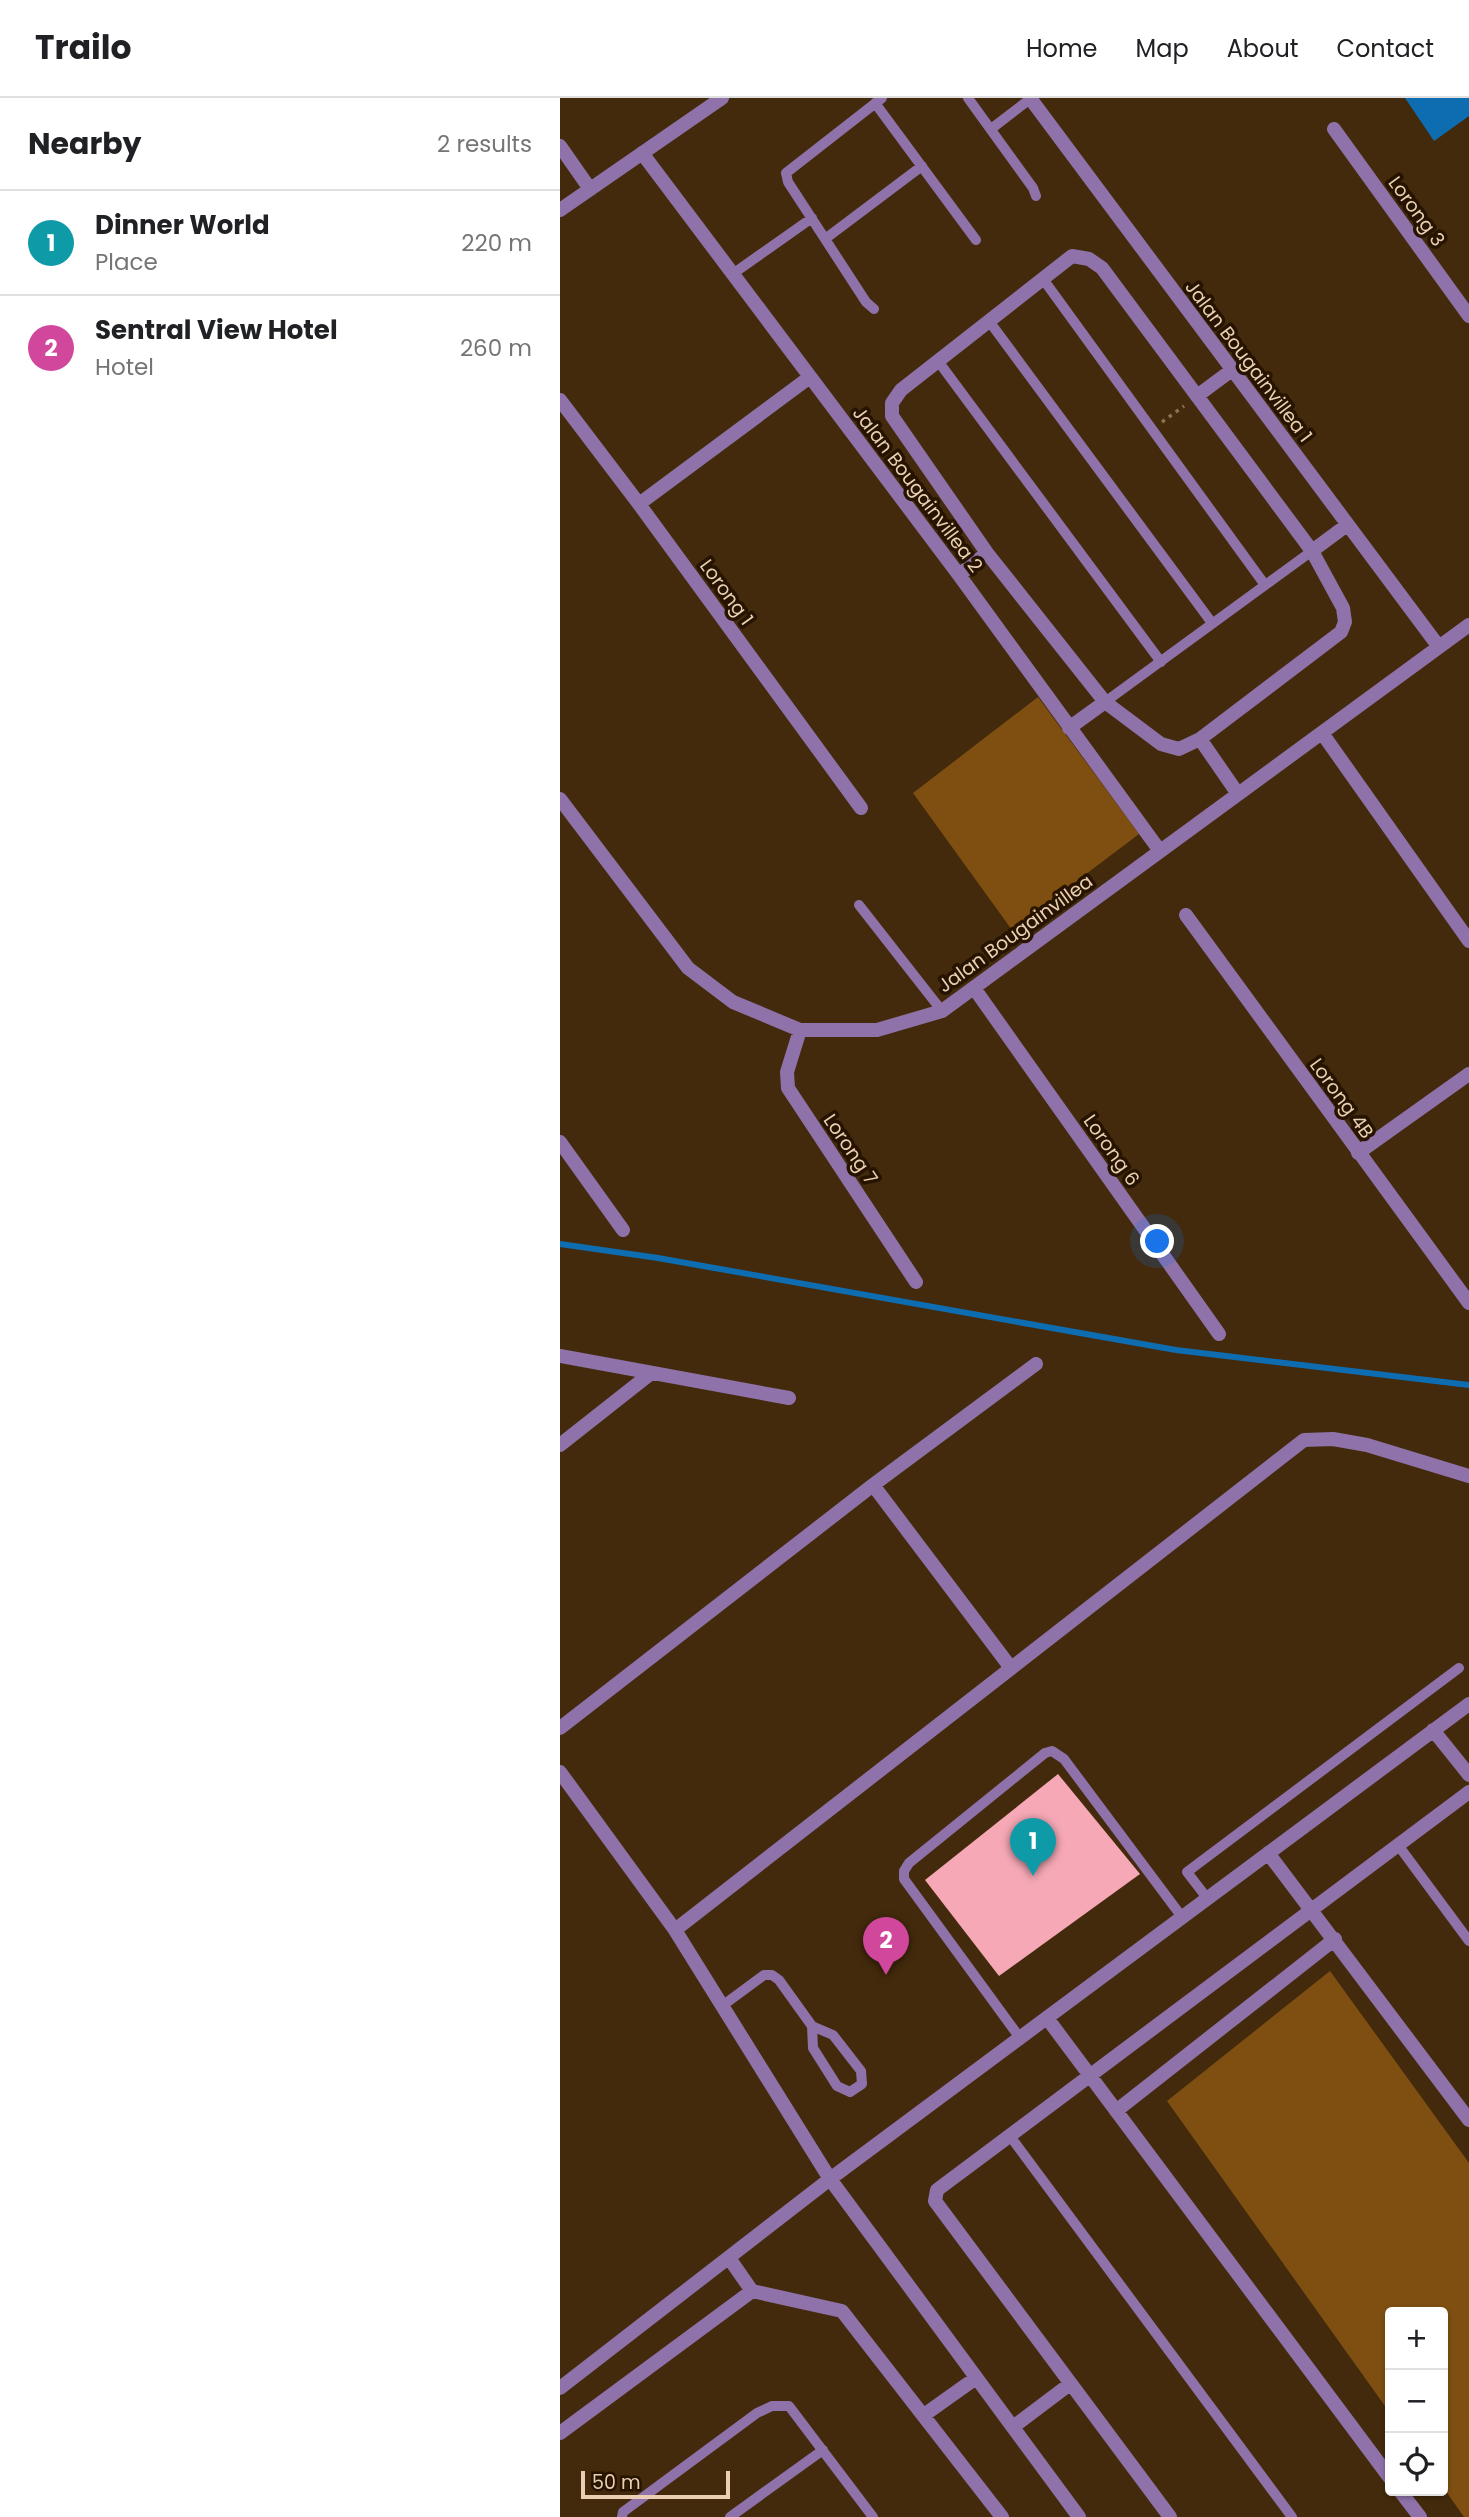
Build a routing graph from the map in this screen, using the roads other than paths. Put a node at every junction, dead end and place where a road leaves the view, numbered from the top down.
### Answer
1 (722, 98) edge
2 (968, 98) edge
3 (1030, 99) edge
4 (878, 100) edge
5 (991, 129) junction
6 (1334, 129) dead end
7 (560, 146) edge
8 (642, 153) junction
9 (922, 166) junction
10 (590, 189) junction
11 (1036, 196) dead end
12 (560, 210) edge
13 (812, 218) junction
14 (825, 239) junction
15 (976, 240) dead end
16 (734, 273) junction
17 (1043, 279) junction
18 (874, 309) dead end
19 (1469, 316) edge
20 (989, 321) junction
21 (938, 361) junction
22 (1232, 370) junction
23 (810, 377) junction
24 (1197, 396) junction
25 (560, 400) edge
26 (639, 504) junction
27 (1347, 525) junction
28 (1312, 551) junction
29 (987, 553) junction
30 (958, 575) junction
31 (1265, 585) junction
32 (1212, 623) junction
33 (1469, 625) edge
34 (1439, 647) junction
35 (1161, 662) junction
36 (1105, 702) junction
37 (1069, 728) junction
38 (1322, 733) junction
39 (1200, 739) junction
40 (1238, 793) junction
41 (560, 799) edge
42 (861, 808) dead end
43 (1160, 851) junction
44 (859, 905) dead end
45 (1186, 915) dead end
46 (1469, 941) edge
47 (974, 988) junction
48 (942, 1011) junction
49 (800, 1030) junction
50 (1469, 1074) edge
51 (560, 1142) edge
52 (1358, 1153) junction
53 (623, 1230) dead end
54 (916, 1282) dead end
55 (1469, 1303) edge
56 (1219, 1334) dead end
57 (560, 1356) edge
58 (1036, 1363) dead end
59 (650, 1374) junction
60 (789, 1398) dead end
61 (562, 1439) edge
62 (1469, 1476) edge
63 (873, 1485) junction
64 (1011, 1668) junction
65 (1459, 1668) dead end
66 (1469, 1703) edge
67 (560, 1728) edge
68 (1433, 1730) junction
69 (560, 1772) edge
70 (1469, 1775) edge
71 (1469, 1792) edge
72 (1398, 1845) junction
73 (1268, 1853) junction
74 (1207, 1899) junction
75 (1312, 1910) junction
76 (1182, 1917) junction
77 (675, 1930) junction
78 (1335, 1939) junction
79 (1469, 1941) edge
80 (722, 2006) junction
81 (1047, 2018) junction
82 (812, 2026) junction
83 (1020, 2038) junction
84 (1090, 2076) junction
85 (1116, 2111) junction
86 (1469, 2120) edge
87 (1010, 2136) junction
88 (830, 2179) junction
89 (729, 2258) junction
90 (752, 2291) junction
91 (976, 2378) junction
92 (1070, 2384) junction
93 (560, 2388) edge
94 (924, 2415) junction
95 (1013, 2427) junction
96 (560, 2433) edge
97 (823, 2450) junction
98 (1385, 2470) edge
99 (1404, 2496) edge
100 (870, 2516) edge
101 (622, 2517) edge
102 (730, 2517) edge
103 (1002, 2517) edge
104 (1079, 2517) edge
105 (1170, 2517) edge
106 (1292, 2517) edge
107 (1420, 2517) edge

1 - 8 street
2 - 5 lane
3 - 5 lane
3 - 22 street, Jalan Bougainvillea 1
4 - 9 lane
4 - 13 lane
5 - 11 lane
6 - 19 street, Lorong 3
7 - 10 street
8 - 10 street
8 - 16 street, Jalan Bougainvillea 2
9 - 14 lane
9 - 15 lane
10 - 12 street
13 - 14 lane
13 - 16 lane
14 - 18 lane
16 - 23 street, Jalan Bougainvillea 2
17 - 20 street
17 - 24 street
17 - 31 lane
20 - 21 street
20 - 32 lane
21 - 29 street
21 - 35 lane
22 - 24 street
22 - 27 street, Jalan Bougainvillea 1
23 - 26 street
23 - 30 street, Jalan Bougainvillea 2
24 - 28 street
25 - 26 street, Lorong 1
26 - 42 street, Lorong 1
27 - 28 street
27 - 34 street, Jalan Bougainvillea 1
28 - 31 lane
28 - 39 street
29 - 30 street
29 - 36 street
30 - 37 street, Jalan Bougainvillea 2
31 - 32 lane
32 - 35 lane
33 - 34 street, Jalan Bougainvillea
34 - 38 street, Jalan Bougainvillea
35 - 36 lane
36 - 37 street
36 - 39 street
37 - 43 street, Jalan Bougainvillea 2
38 - 40 street, Jalan Bougainvillea
38 - 46 street
39 - 40 street
40 - 43 street, Jalan Bougainvillea
41 - 49 street, Jalan Bougainvillea
43 - 47 street, Jalan Bougainvillea
44 - 48 lane
45 - 52 street, Lorong 4B
47 - 48 street, Jalan Bougainvillea
47 - 56 street, Lorong 6
48 - 49 street, Jalan Bougainvillea
49 - 54 street, Lorong 7
50 - 52 street
51 - 53 street
52 - 55 street, Lorong 4B
57 - 59 street
58 - 63 street
59 - 60 street
59 - 61 street
62 - 64 street
63 - 64 street
63 - 67 street
64 - 77 street
65 - 74 lane
66 - 68 street
68 - 70 street
68 - 73 street
69 - 77 street
71 - 72 street
72 - 75 street
72 - 79 lane
73 - 74 street
73 - 75 street
74 - 76 street
75 - 78 street
75 - 84 street
76 - 81 street
76 - 83 lane
77 - 80 street
78 - 85 street
78 - 86 street
80 - 82 lane
80 - 88 street
81 - 83 street
81 - 84 street
82 - 82 lane
83 - 88 street
84 - 85 street
84 - 87 street
85 - 98 street
87 - 92 street
87 - 106 lane
88 - 89 street
88 - 91 street
89 - 90 street
89 - 93 street
90 - 94 street
90 - 96 street
91 - 94 street
91 - 95 street
92 - 95 street
92 - 105 street
94 - 103 street
95 - 104 street
97 - 100 lane
97 - 101 lane
97 - 102 lane
99 - 107 street

